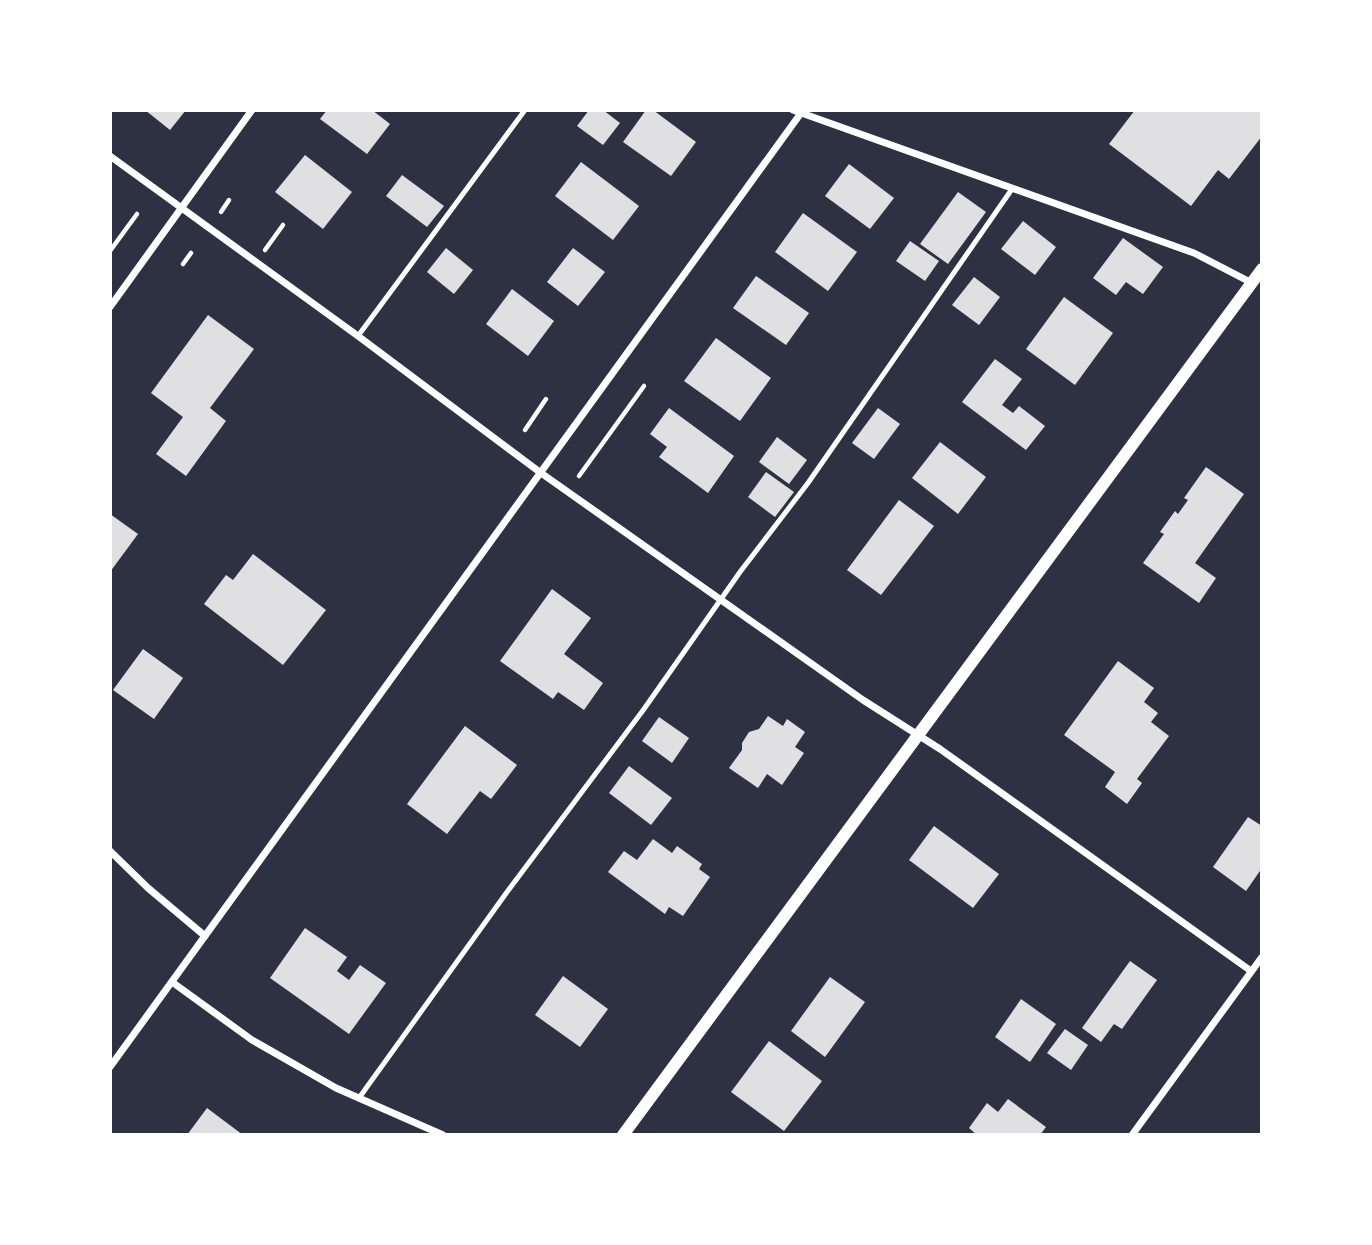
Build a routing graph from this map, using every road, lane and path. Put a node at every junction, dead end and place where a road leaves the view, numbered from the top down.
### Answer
1 (252, 110) edge
2 (525, 110) edge
3 (797, 112) edge
4 (110, 156) edge
5 (1012, 189) junction
6 (229, 200) dead end
7 (181, 208) junction
8 (221, 212) dead end
9 (137, 214) dead end
10 (284, 225) dead end
11 (270, 244) dead end
12 (110, 251) edge
13 (191, 253) dead end
14 (183, 264) dead end
15 (1262, 269) edge
16 (1252, 283) junction
17 (110, 307) edge
18 (358, 335) junction
19 (644, 386) dead end
20 (547, 399) dead end
21 (524, 430) dead end
22 (541, 473) junction
23 (579, 476) dead end
24 (721, 600) junction
25 (919, 736) junction
26 (110, 851) edge
27 (205, 936) junction
28 (1262, 957) edge
29 (1251, 971) junction
30 (172, 982) junction
31 (110, 1067) edge
32 (359, 1098) junction
33 (443, 1135) edge
34 (623, 1135) edge
35 (1132, 1135) edge

1 - 7 street
2 - 18 lane
3 - 5 street
3 - 22 street
4 - 7 street
5 - 16 street
5 - 24 lane
6 - 8 path
7 - 17 street
7 - 18 street
9 - 12 path
10 - 11 path
13 - 14 path
15 - 16 street
16 - 25 street
18 - 22 street
19 - 23 path
20 - 21 path
22 - 24 street
22 - 27 street
24 - 25 street
24 - 32 lane
25 - 29 street
25 - 34 street
26 - 27 street
27 - 30 street
28 - 29 street
29 - 35 street
30 - 31 street
30 - 32 street
32 - 33 street

